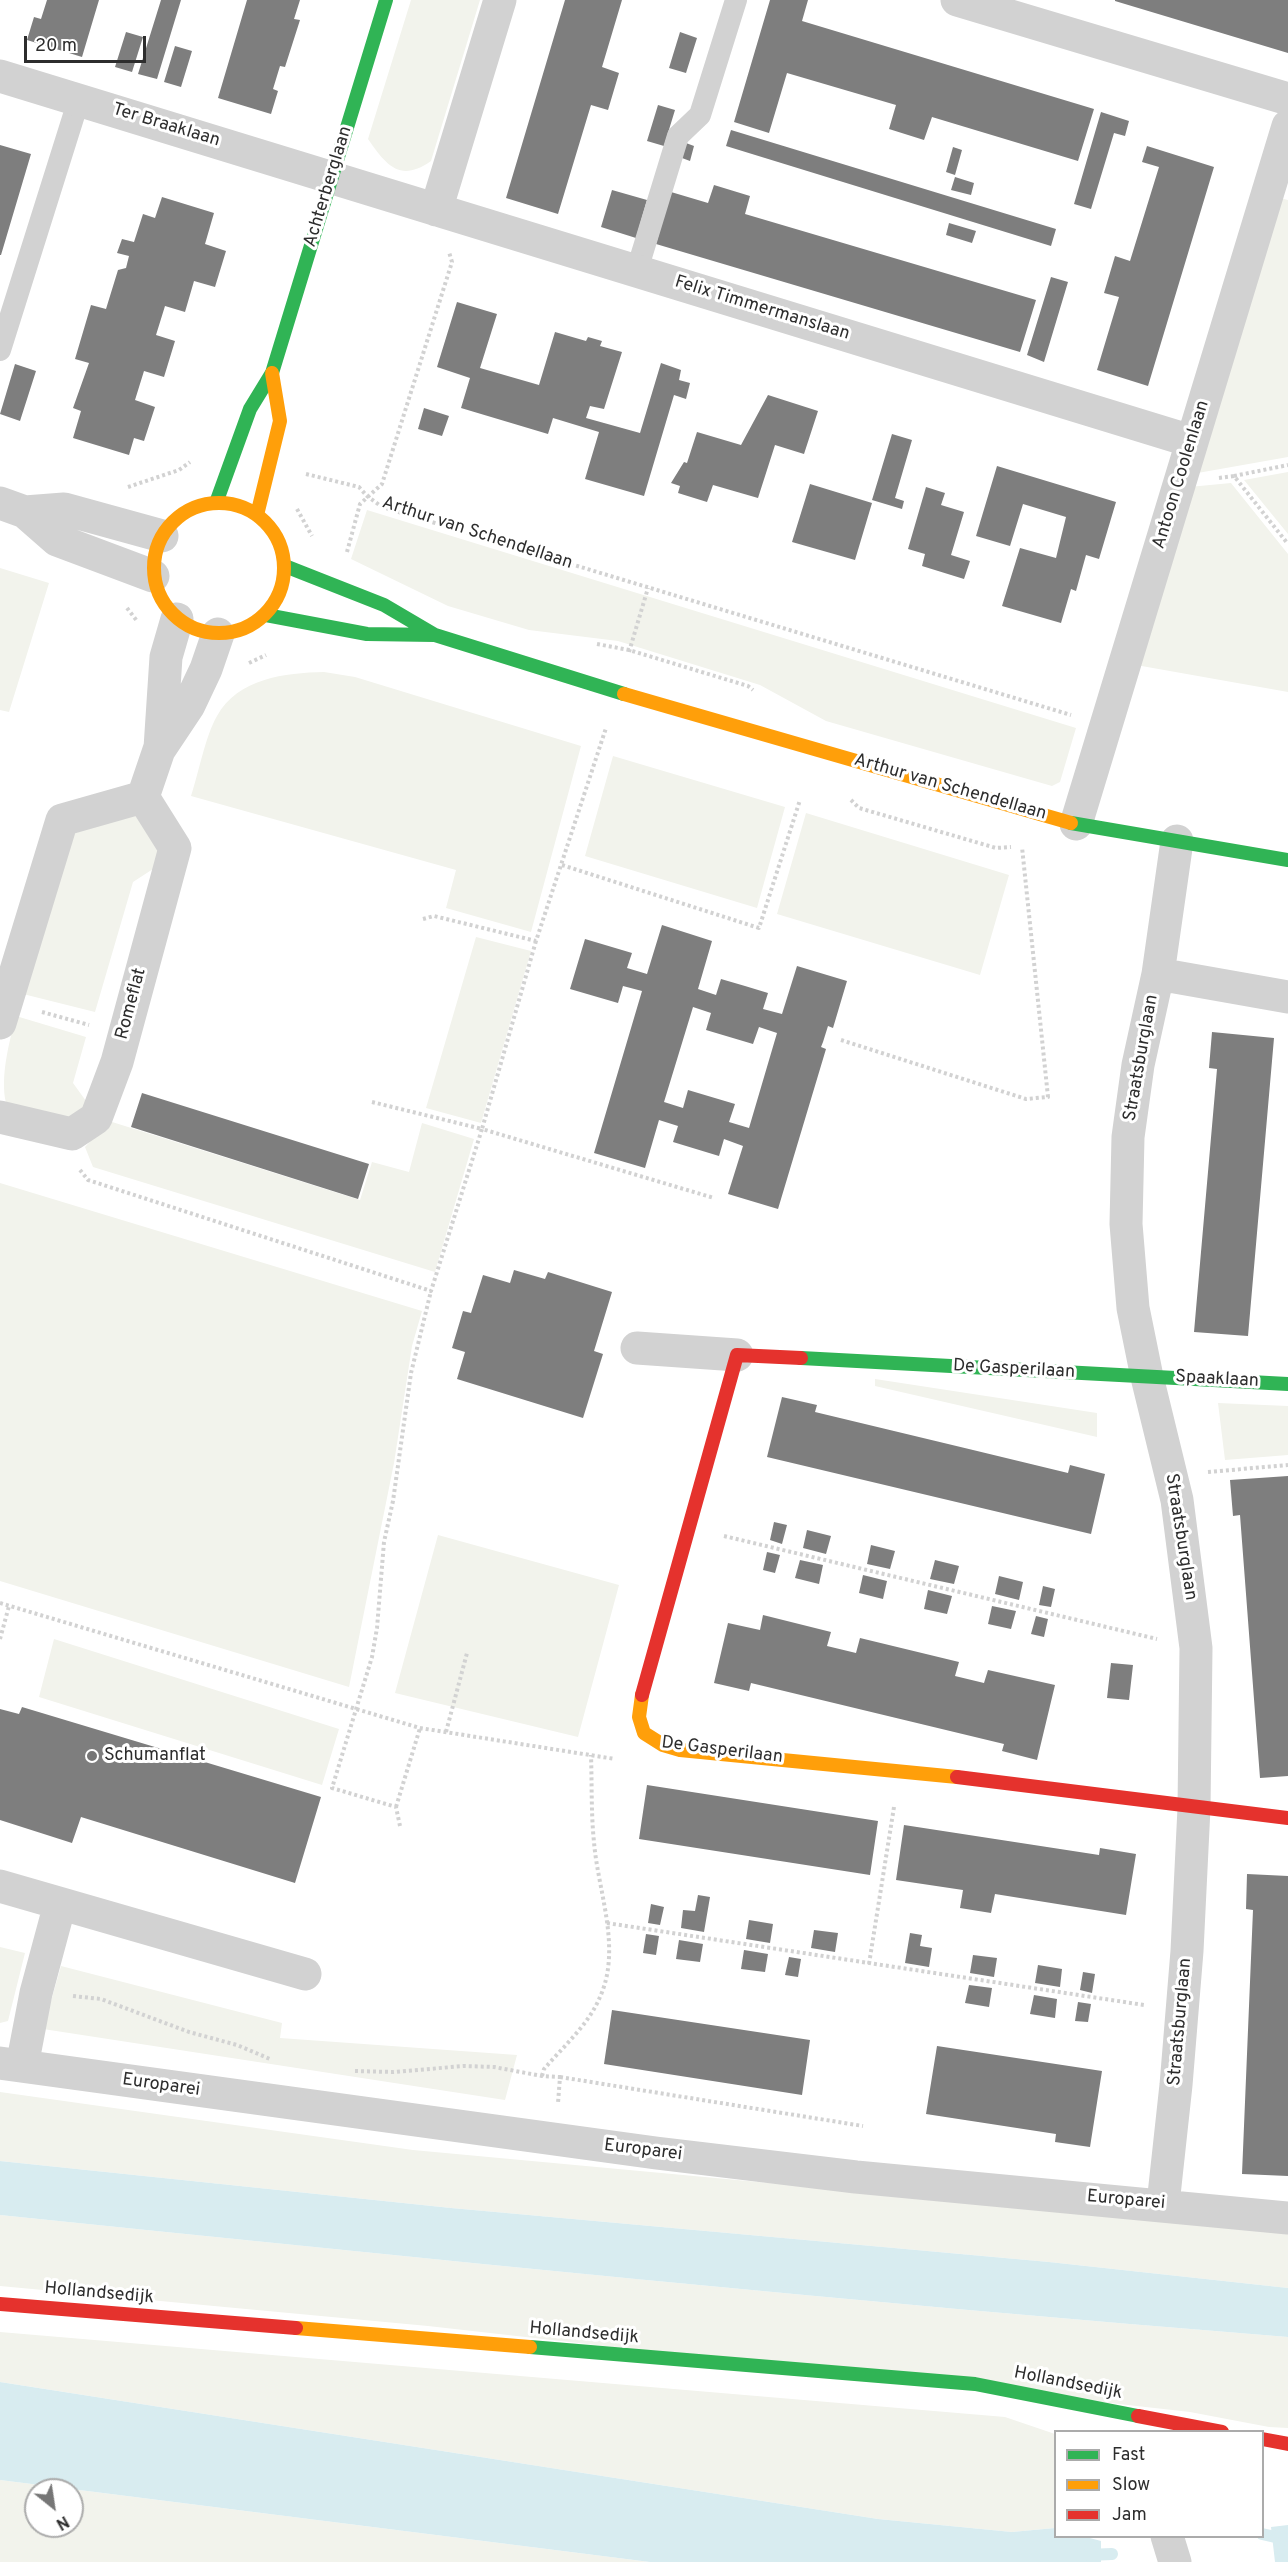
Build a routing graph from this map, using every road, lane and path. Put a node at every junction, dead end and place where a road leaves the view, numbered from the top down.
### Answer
1 (386, 0) edge
2 (500, 0) edge
3 (736, 0) edge
4 (957, 0) edge
5 (0, 76) edge
6 (79, 99) junction
7 (1288, 99) edge
8 (1288, 126) edge
9 (332, 176) junction
10 (436, 210) junction
11 (637, 270) junction
12 (0, 350) edge
13 (272, 373) junction
14 (1191, 441) junction
15 (269, 464) junction
16 (1288, 465) edge
17 (1234, 476) junction
18 (1179, 481) junction
19 (367, 496) junction
20 (216, 503) junction
21 (13, 507) edge
22 (257, 515) junction
23 (162, 536) junction
24 (1288, 544) edge
25 (285, 566) junction
26 (153, 576) junction
27 (648, 588) junction
28 (267, 615) junction
29 (177, 619) junction
30 (218, 634) junction
31 (435, 635) junction
32 (617, 692) junction
33 (1106, 726) junction
34 (159, 750) junction
35 (143, 796) junction
36 (800, 801) dead end
37 (1076, 824) junction
38 (1177, 841) junction
39 (1022, 846) dead end
40 (1288, 860) edge
41 (561, 865) junction
42 (423, 919) dead end
43 (536, 941) junction
44 (1158, 974) junction
45 (1288, 997) edge
46 (3, 1013) edge
47 (124, 1035) junction
48 (841, 1040) dead end
49 (372, 1102) dead end
50 (0, 1117) edge
51 (49, 1129) junction
52 (482, 1129) junction
53 (714, 1198) dead end
54 (431, 1291) junction
55 (637, 1347) dead end
56 (737, 1355) junction
57 (1147, 1377) junction
58 (1288, 1384) edge
59 (1288, 1465) edge
60 (1171, 1475) junction
61 (689, 1524) junction
62 (0, 1603) edge
63 (9, 1606) junction
64 (0, 1639) edge
65 (1196, 1648) junction
66 (467, 1653) dead end
67 (356, 1710) junction
68 (420, 1728) junction
69 (447, 1732) junction
70 (591, 1755) junction
71 (624, 1760) dead end
72 (900, 1770) junction
73 (396, 1807) junction
74 (1194, 1808) junction
75 (1288, 1818) edge
76 (400, 1826) dead end
77 (0, 1886) edge
78 (60, 1904) junction
79 (607, 1923) junction
80 (869, 1964) junction
81 (885, 1967) junction
82 (305, 1974) dead end
83 (884, 1974) dead end
84 (36, 1993) junction
85 (1180, 2010) junction
86 (274, 2061) dead end
87 (11, 2065) edge
88 (350, 2070) dead end
89 (542, 2076) junction
90 (560, 2077) junction
91 (863, 2126) dead end
92 (554, 2140) junction
93 (1163, 2204) junction
94 (1288, 2218) edge
95 (0, 2304) edge
96 (1160, 2426) edge
97 (1201, 2430) edge
98 (1264, 2439) edge
99 (1288, 2444) edge
100 (1168, 2538) edge
101 (1175, 2562) edge

1 - 9 street, Achterberglaan
2 - 10 street
3 - 11 lane
4 - 7 street
5 - 6 street, Ter Braaklaan
6 - 9 street, Ter Braaklaan
6 - 12 lane
8 - 14 street, Antoon Coolenlaan
9 - 10 street, Felix Timmermanslaan
9 - 13 street, Achterberglaan
10 - 11 street, Felix Timmermanslaan
10 - 19 path
11 - 14 street, Felix Timmermanslaan
13 - 15 street, Achterberglaan
13 - 20 street, Achterberglaan
14 - 18 street, Antoon Coolenlaan
15 - 19 path, Arthur van Schendellaan
15 - 22 street, Achterberglaan
16 - 17 path
17 - 18 path
17 - 24 path
18 - 33 street, Antoon Coolenlaan
19 - 27 path, Arthur van Schendellaan
20 - 22 street
20 - 23 street
21 - 23 street
21 - 26 street
22 - 25 street
23 - 26 street
25 - 28 street
25 - 31 street, Arthur van Schendellaan
26 - 29 street
27 - 32 path
27 - 33 path, Arthur van Schendellaan
28 - 30 street
28 - 31 street, Arthur van Schendellaan
29 - 30 street
29 - 34 street
30 - 34 street
31 - 32 street, Arthur van Schendellaan
32 - 37 street, Arthur van Schendellaan
32 - 41 path
33 - 37 street, Antoon Coolenlaan
34 - 35 street
35 - 46 street
35 - 47 street, Romeflat
36 - 41 path
37 - 38 street, Arthur van Schendellaan
38 - 40 street, Arthur van Schendellaan
38 - 44 street, Straatsburglaan
39 - 48 path
41 - 43 path
42 - 43 path
43 - 52 path
44 - 45 street
44 - 57 street, Straatsburglaan
46 - 47 path
47 - 51 street, Romeflat
49 - 52 path
50 - 51 street, Romeflat
51 - 54 path
52 - 53 path
52 - 54 path
54 - 67 path
55 - 56 street, De Gasperilaan
56 - 57 street, De Gasperilaan
56 - 61 street, De Gasperilaan
57 - 58 street, Spaaklaan
57 - 60 street, Straatsburglaan
59 - 60 path
60 - 65 street, Straatsburglaan
61 - 65 path
61 - 72 street, De Gasperilaan
62 - 63 path
63 - 64 path
63 - 67 path
65 - 74 street, Straatsburglaan
66 - 69 path
67 - 68 path
67 - 73 path
68 - 69 path
68 - 73 path
69 - 70 path
70 - 71 path
70 - 79 path
72 - 74 street, De Gasperilaan
72 - 80 path
73 - 76 path
74 - 75 street, De Gasperilaan
74 - 85 street, Straatsburglaan
77 - 78 street
78 - 82 street
78 - 84 street
79 - 80 path
79 - 89 path
80 - 81 path
81 - 83 path
81 - 85 path
84 - 86 path
84 - 87 street
85 - 93 street, Straatsburglaan
87 - 92 street, Europarei
88 - 89 path
89 - 90 path
90 - 91 path
90 - 92 path
92 - 93 street, Europarei
93 - 94 street, Europarei
95 - 96 street, Hollandsedijk
96 - 97 street, Hollandsedijk
98 - 99 street
100 - 101 street

